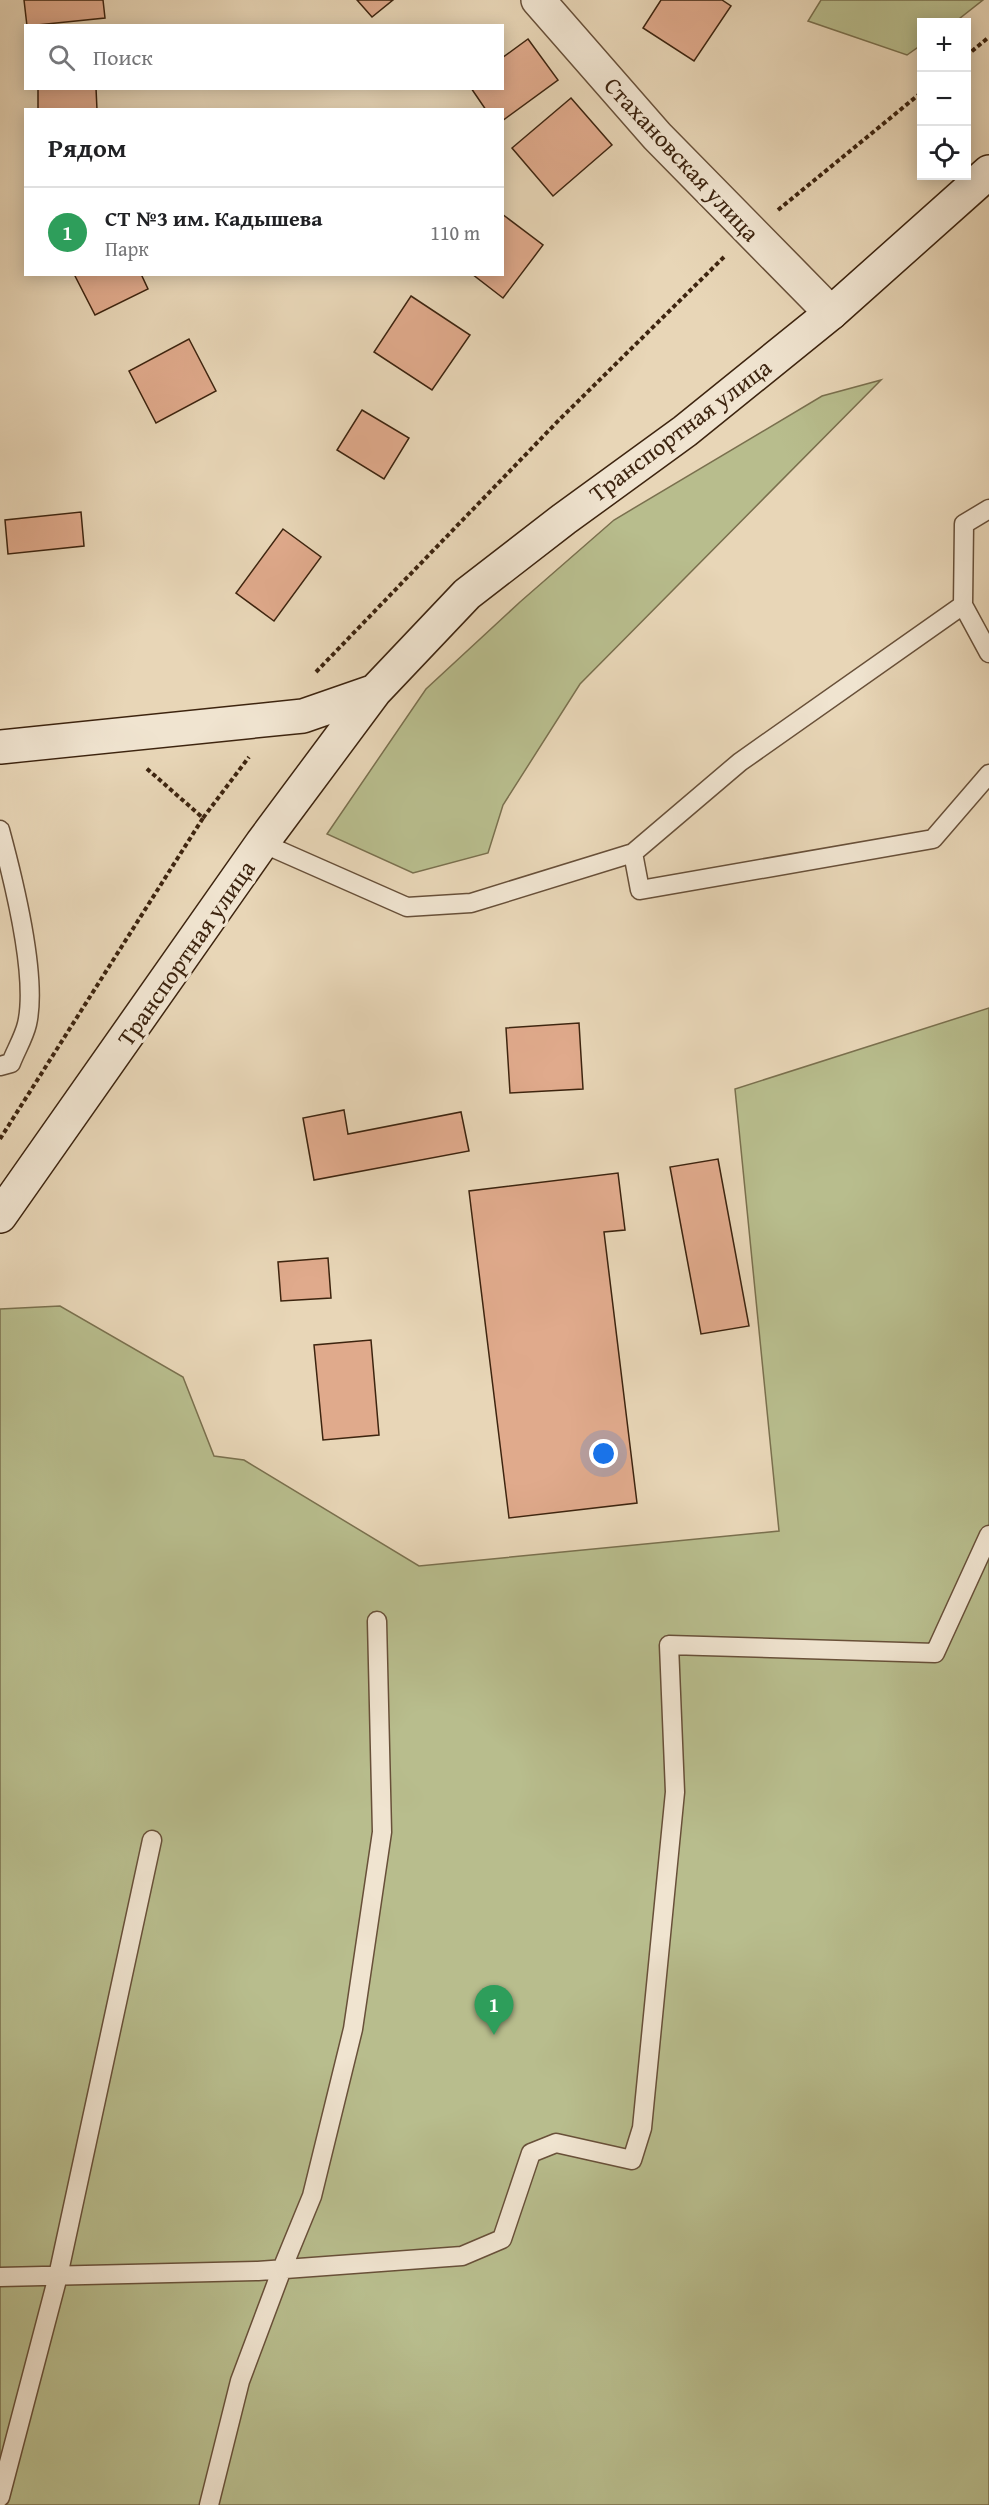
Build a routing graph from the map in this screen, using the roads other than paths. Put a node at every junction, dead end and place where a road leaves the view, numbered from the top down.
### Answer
1 (538, 0) edge
2 (989, 172) edge
3 (831, 313) junction
4 (989, 509) edge
5 (963, 605) junction
6 (989, 653) edge
7 (375, 691) junction
8 (0, 747) edge
9 (989, 774) edge
10 (0, 830) edge
11 (262, 843) junction
12 (633, 853) junction
13 (0, 1066) edge
14 (0, 1216) edge
15 (989, 1535) edge
16 (377, 1621) dead end
17 (152, 1840) dead end
18 (282, 2269) junction
19 (58, 2276) junction
20 (0, 2277) edge
21 (0, 2497) edge
22 (209, 2505) edge

1 - 3 street, Стахановская улица
2 - 3 street, Транспортная улица
3 - 7 street, Транспортная улица
4 - 5 lane
5 - 6 lane
5 - 12 lane
7 - 8 street, Транспортная улица
7 - 11 street, Транспортная улица
9 - 12 lane
10 - 13 lane
11 - 12 lane
11 - 14 street, Транспортная улица
15 - 18 lane
16 - 18 lane
17 - 19 lane
18 - 19 lane
18 - 22 lane
19 - 20 lane
19 - 21 lane

